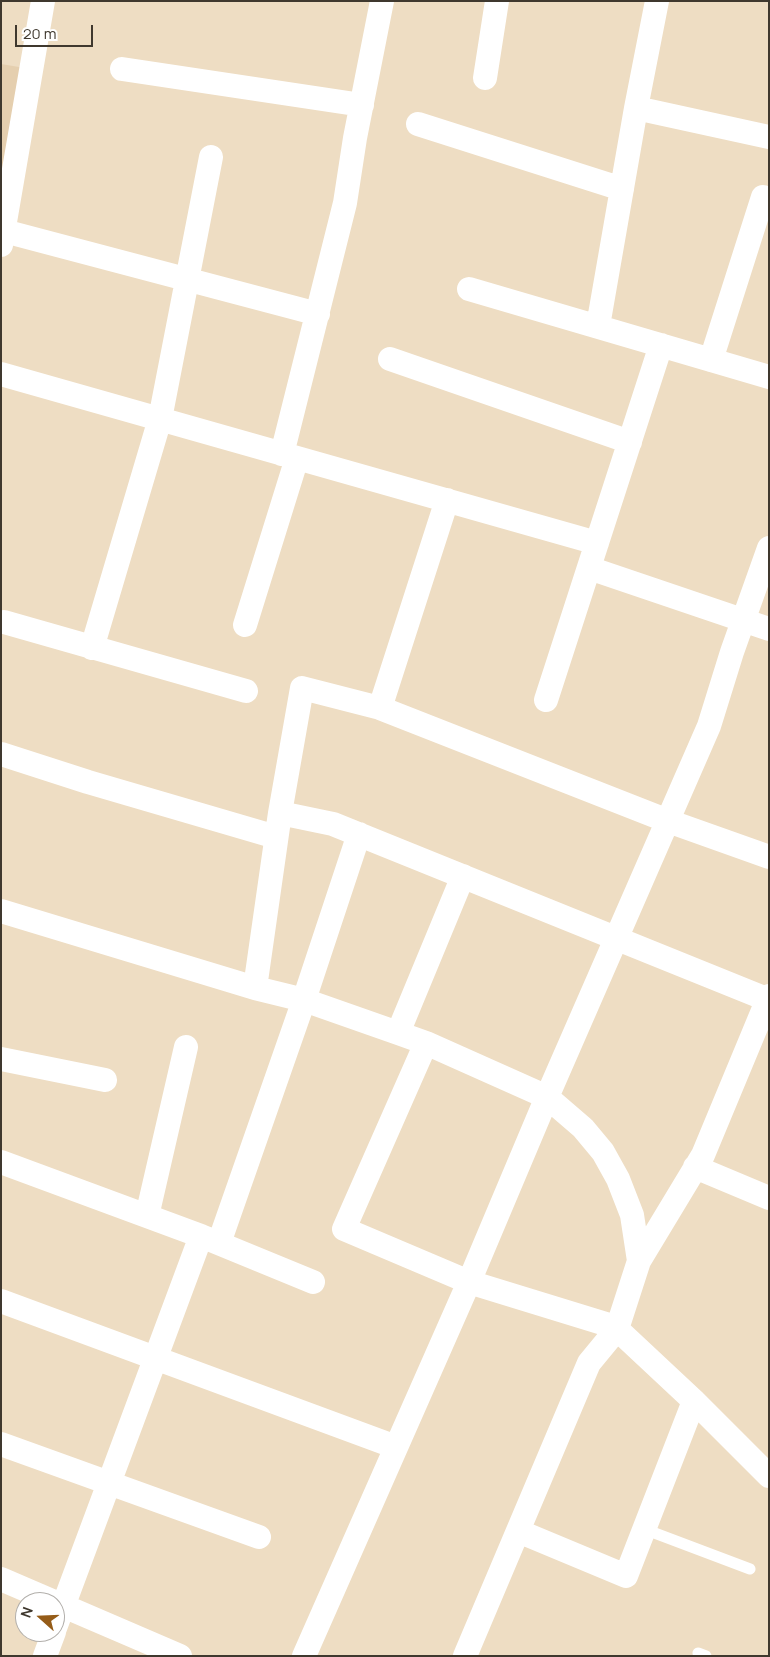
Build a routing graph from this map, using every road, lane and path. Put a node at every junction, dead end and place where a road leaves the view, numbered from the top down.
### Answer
1 (43, 1) edge
2 (382, 1) edge
3 (497, 1) edge
4 (657, 1) edge
5 (122, 69) dead end
6 (485, 78) dead end
7 (362, 105) junction
8 (636, 108) junction
9 (418, 124) dead end
10 (769, 137) edge
11 (211, 157) dead end
12 (622, 189) junction
13 (763, 197) dead end
14 (2, 238) edge
15 (187, 279) junction
16 (469, 289) dead end
17 (318, 314) junction
18 (598, 326) junction
19 (661, 345) junction
20 (390, 359) dead end
21 (711, 360) junction
22 (1, 374) edge
23 (769, 377) edge
24 (160, 419) junction
25 (630, 442) junction
26 (289, 456) junction
27 (447, 500) junction
28 (597, 543) junction
29 (769, 548) edge
30 (589, 568) junction
31 (743, 620) junction
32 (4, 622) dead end
33 (244, 625) dead end
34 (769, 629) edge
35 (92, 648) junction
36 (246, 691) dead end
37 (546, 700) dead end
38 (380, 708) junction
39 (1, 754) edge
40 (280, 813) junction
41 (668, 821) junction
42 (359, 834) junction
43 (276, 836) junction
44 (769, 857) edge
45 (463, 876) junction
46 (1, 911) edge
47 (616, 937) junction
48 (255, 988) junction
49 (768, 998) edge
50 (304, 1000) junction
51 (398, 1032) junction
52 (426, 1043) junction
53 (186, 1047) dead end
54 (1, 1059) edge
55 (105, 1080) dead end
56 (547, 1097) junction
57 (1, 1162) edge
58 (695, 1168) junction
59 (769, 1198) edge
60 (147, 1216) junction
61 (210, 1239) junction
62 (639, 1261) junction
63 (313, 1282) dead end
64 (469, 1282) junction
65 (1, 1301) edge
66 (617, 1329) junction
67 (155, 1359) junction
68 (694, 1401) junction
69 (1, 1444) edge
70 (396, 1448) junction
71 (769, 1476) edge
72 (109, 1484) junction
73 (644, 1530) junction
74 (518, 1531) junction
75 (259, 1537) dead end
76 (750, 1569) dead end
77 (1, 1579) edge
78 (32, 1592) edge
79 (65, 1600) edge
80 (65, 1606) edge
81 (50, 1642) edge
82 (45, 1656) edge
83 (180, 1656) edge
84 (304, 1656) edge
85 (465, 1656) edge

1 - 14 street
2 - 7 street
3 - 6 street
4 - 8 street
5 - 7 street
7 - 17 street
8 - 10 street
8 - 12 street
9 - 12 street
11 - 15 street
12 - 18 street
13 - 21 street
14 - 15 street
15 - 17 street
15 - 24 street
16 - 18 street
17 - 26 street
18 - 19 street
19 - 21 street
19 - 25 street
20 - 25 street
21 - 23 street
22 - 24 street
24 - 26 street
24 - 35 street
25 - 28 street
26 - 27 street
26 - 33 street
27 - 28 street
27 - 38 street
28 - 30 street
29 - 31 street
30 - 31 street
30 - 37 street
31 - 34 street
31 - 41 street
32 - 35 street
35 - 36 street
38 - 40 street
38 - 41 street
39 - 43 street
40 - 42 street
40 - 43 street
41 - 44 street
41 - 47 street
42 - 45 street
42 - 50 street
43 - 48 street
45 - 47 street
45 - 51 street
46 - 48 street
47 - 49 street
47 - 56 street
48 - 50 street
49 - 58 street
50 - 51 street
50 - 61 street
51 - 52 street
52 - 56 street
52 - 64 street
53 - 60 street
54 - 55 street
56 - 62 street
56 - 64 street
57 - 60 street
58 - 59 street
58 - 62 street
60 - 61 street
61 - 63 street
61 - 67 street
62 - 66 street
64 - 66 street
64 - 70 street
65 - 67 street
66 - 68 street
66 - 74 street
67 - 70 street
67 - 72 street
68 - 71 street
68 - 73 street
69 - 72 street
70 - 84 street
72 - 75 street
72 - 79 street
73 - 74 street
73 - 76 lane
74 - 85 street
77 - 78 street
80 - 83 street
81 - 82 street

